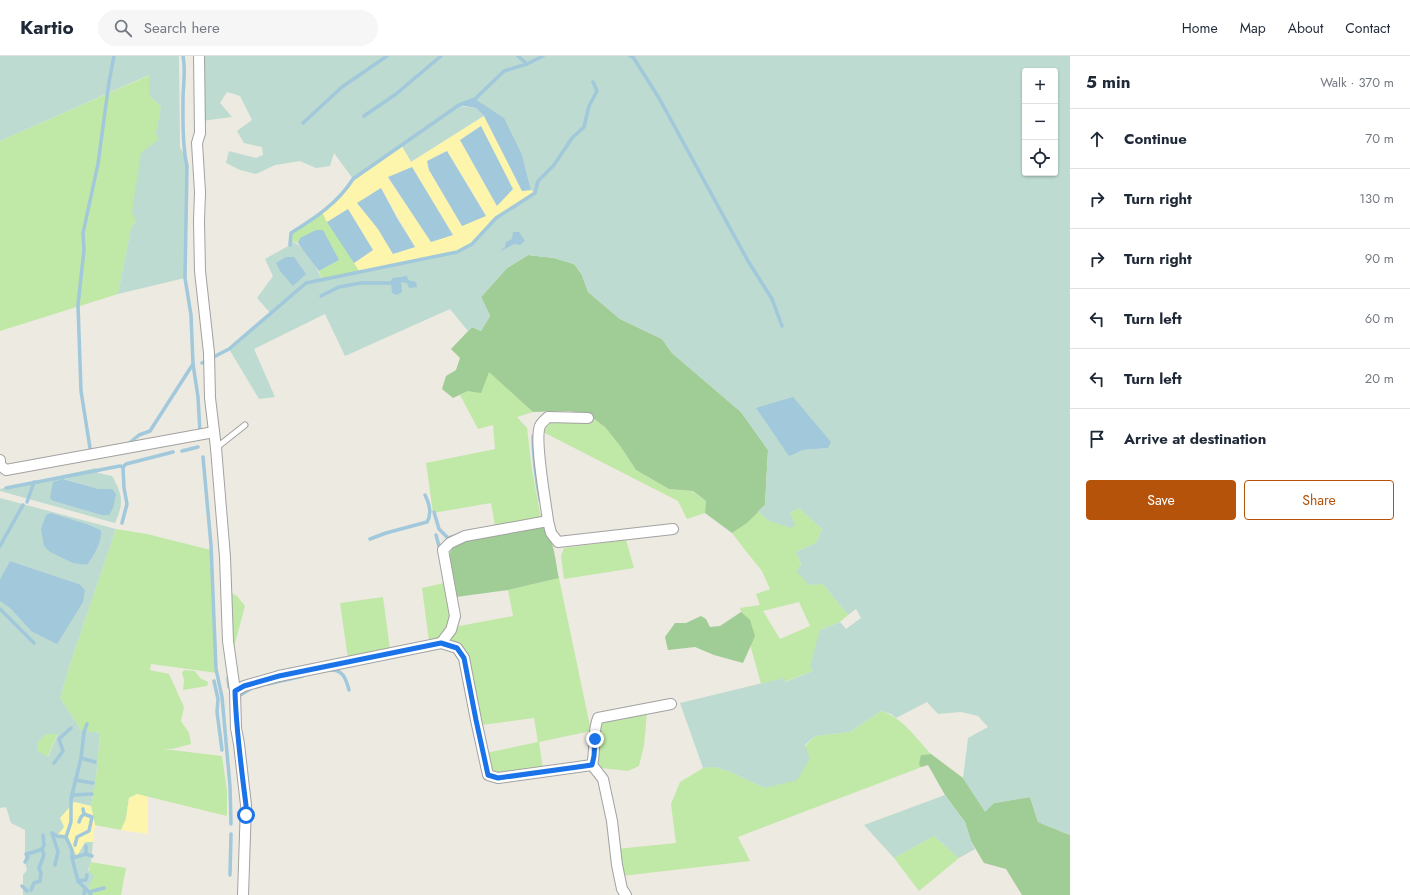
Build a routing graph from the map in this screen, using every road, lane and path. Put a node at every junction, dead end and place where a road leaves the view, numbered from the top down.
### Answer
1 (199, 56) edge
2 (588, 418) dead end
3 (245, 425) dead end
4 (214, 432) junction
5 (216, 448) junction
6 (0, 460) edge
7 (548, 521) junction
8 (673, 529) dead end
9 (441, 643) junction
10 (235, 691) junction
11 (671, 704) dead end
12 (592, 765) junction
13 (243, 895) edge
14 (626, 895) edge

1 - 4 street
2 - 7 street
3 - 5 lane
4 - 5 street
4 - 6 street
5 - 10 street
7 - 8 street
7 - 9 street
9 - 10 street
9 - 12 street
10 - 13 street
11 - 12 street
12 - 14 street

